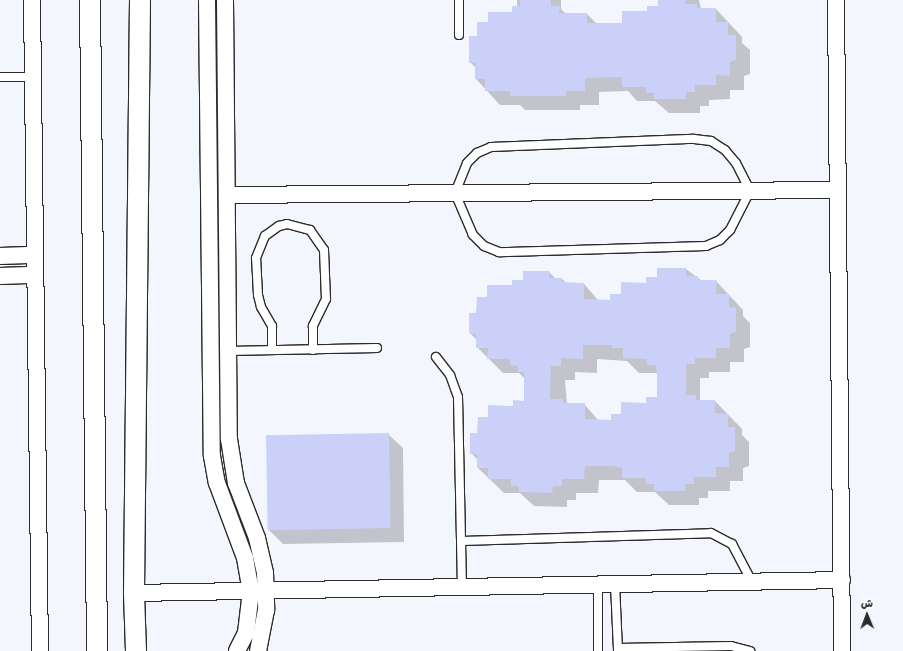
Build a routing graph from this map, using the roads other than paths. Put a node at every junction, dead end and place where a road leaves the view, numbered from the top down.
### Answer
1 (32, 0) edge
2 (90, 0) edge
3 (140, 0) edge
4 (207, 0) edge
5 (225, 0) edge
6 (459, 0) edge
7 (836, 0) edge
8 (459, 35) dead end
9 (0, 77) edge
10 (33, 77) junction
11 (838, 190) junction
12 (750, 191) junction
13 (455, 193) junction
14 (227, 195) junction
15 (35, 255) junction
16 (0, 256) edge
17 (35, 275) junction
18 (0, 276) edge
19 (377, 348) dead end
20 (272, 350) junction
21 (313, 350) junction
22 (228, 351) junction
23 (436, 357) dead end
24 (462, 541) junction
25 (842, 580) junction
26 (752, 582) junction
27 (598, 584) junction
28 (615, 584) junction
29 (462, 587) junction
30 (267, 590) junction
31 (251, 591) junction
32 (134, 593) junction
33 (618, 649) edge
34 (40, 651) edge
35 (97, 651) edge
36 (136, 651) edge
37 (237, 651) edge
38 (258, 651) edge
39 (598, 651) edge
40 (750, 651) edge
41 (842, 651) edge

1 - 10 street
2 - 35 street
3 - 32 street
4 - 31 street
5 - 14 street
6 - 8 lane
7 - 11 street
9 - 10 lane
10 - 15 street
11 - 12 street
11 - 25 street
12 - 13 street
12 - 13 lane
12 - 13 lane
13 - 14 street
14 - 22 street
15 - 16 street
15 - 17 street
17 - 18 street
17 - 34 street
19 - 21 lane
20 - 21 lane
20 - 21 lane
20 - 22 lane
22 - 30 street
23 - 24 lane
24 - 26 lane
24 - 29 lane
25 - 26 street
25 - 41 street
26 - 28 street
27 - 28 street
27 - 29 street
27 - 39 lane
28 - 33 lane
29 - 30 street
30 - 31 street
30 - 38 street
31 - 32 street
31 - 37 street
32 - 36 street
33 - 40 lane

